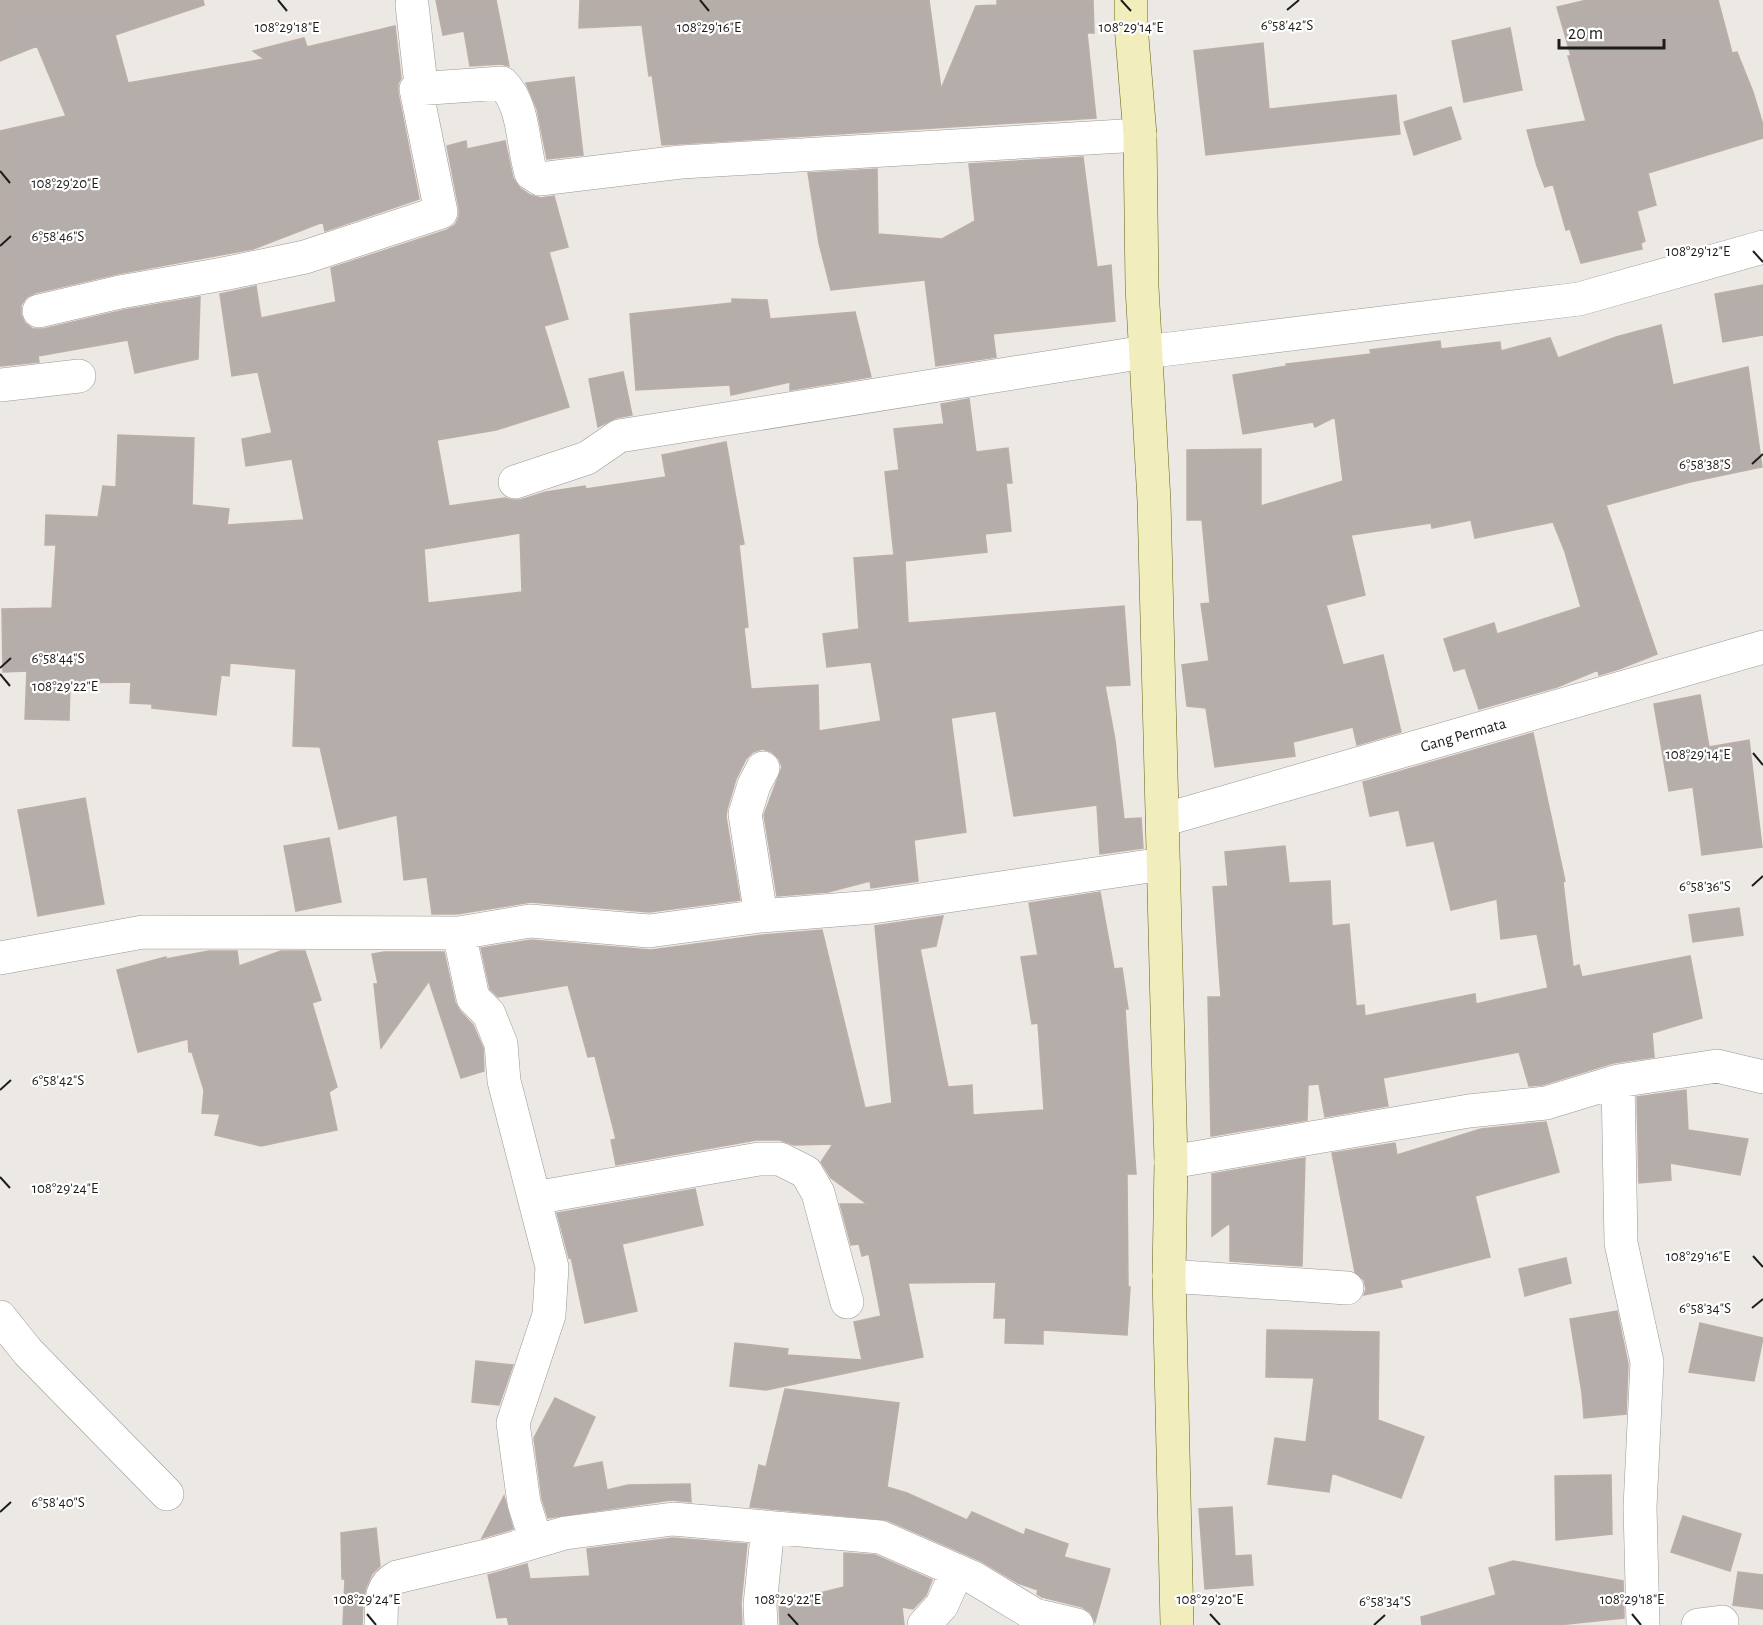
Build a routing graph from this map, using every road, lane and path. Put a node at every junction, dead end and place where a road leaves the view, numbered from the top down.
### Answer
1 (1131, 0) edge
2 (412, 5) dead end
3 (416, 89) junction
4 (1140, 135) junction
5 (1763, 248) edge
6 (39, 311) dead end
7 (1145, 352) junction
8 (79, 376) dead end
9 (0, 386) edge
10 (515, 482) dead end
11 (1763, 648) edge
12 (763, 768) dead end
13 (1163, 820) junction
14 (1163, 864) junction
15 (761, 916) junction
16 (459, 933) junction
17 (0, 958) edge
18 (1763, 1077) edge
19 (1618, 1081) junction
20 (1171, 1162) junction
21 (534, 1198) junction
22 (1168, 1276) junction
23 (1347, 1288) dead end
24 (847, 1302) dead end
25 (0, 1317) edge
26 (167, 1494) dead end
27 (768, 1527) junction
28 (536, 1541) junction
29 (957, 1571) junction
30 (381, 1625) edge
31 (761, 1625) edge
32 (924, 1625) edge
33 (1077, 1625) edge
34 (1177, 1625) edge
35 (1643, 1625) edge

1 - 4 street
2 - 3 street
3 - 4 street
3 - 6 street
4 - 7 street
5 - 7 street
7 - 10 street
7 - 13 street
8 - 9 street
11 - 13 street, Gang Permata
12 - 15 street
13 - 14 street
14 - 15 street
14 - 20 street
15 - 16 street
16 - 17 street
16 - 21 street
18 - 19 street
19 - 20 street
19 - 35 street
20 - 22 street
21 - 24 street
21 - 28 street
22 - 23 street
22 - 34 street
25 - 26 street
27 - 28 street
27 - 29 street
27 - 31 street
28 - 30 street
29 - 32 street
29 - 33 street

